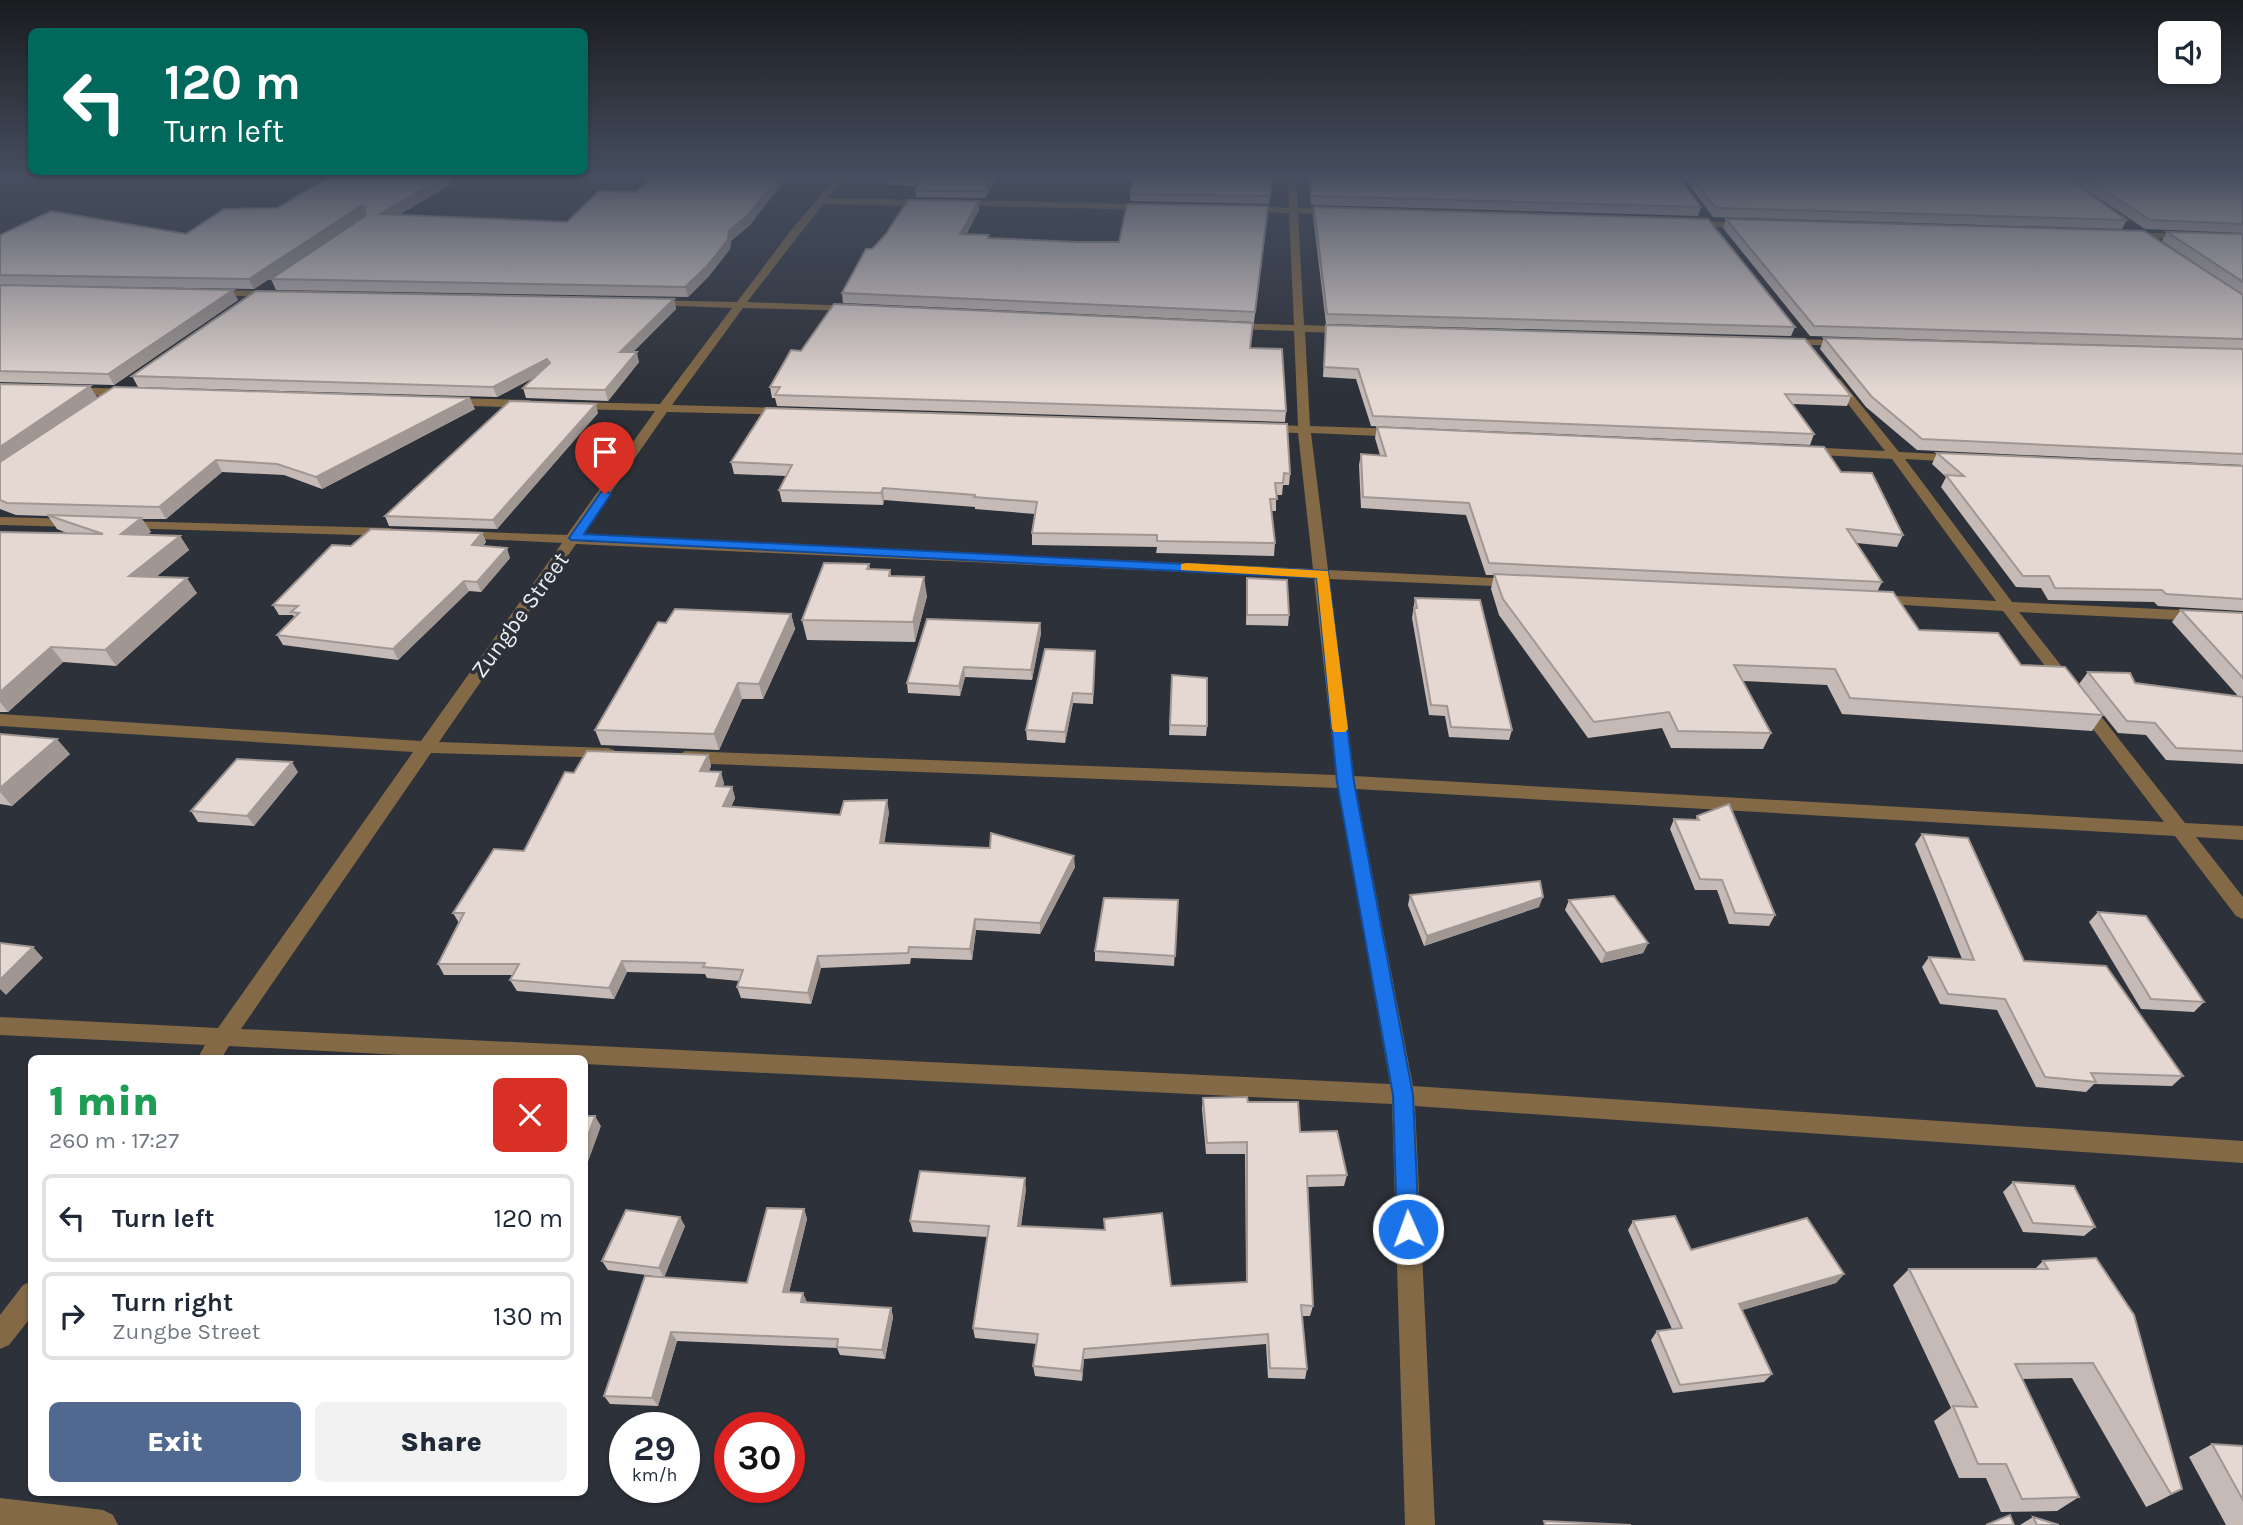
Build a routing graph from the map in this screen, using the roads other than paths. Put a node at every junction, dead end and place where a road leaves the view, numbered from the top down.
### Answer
1 (784, 248) edge
2 (1295, 248) edge
3 (2160, 248) edge
4 (2164, 251) edge
5 (277, 279) edge
6 (202, 293) edge
7 (256, 294) junction
8 (283, 295) edge
9 (644, 302) edge
10 (741, 304) junction
11 (234, 309) edge
12 (866, 310) edge
13 (1215, 325) edge
14 (1298, 329) junction
15 (1353, 330) edge
16 (1777, 342) edge
17 (1860, 344) edge
18 (1830, 373) edge
19 (136, 378) edge
20 (64, 391) edge
21 (114, 393) junction
22 (142, 394) edge
23 (103, 401) edge
24 (431, 401) edge
25 (541, 404) edge
26 (568, 405) edge
27 (664, 407) junction
28 (803, 412) edge
29 (1248, 427) edge
30 (1304, 429) junction
31 (1414, 434) edge
32 (1786, 451) edge
33 (1896, 456) junction
34 (1965, 459) edge
35 (0, 521) edge
36 (411, 533) edge
37 (439, 534) edge
38 (575, 538) junction
39 (1323, 574) junction
40 (1529, 584) edge
41 (1858, 600) edge
42 (2008, 607) junction
43 (2243, 618) edge
44 (0, 720) edge
45 (425, 747) junction
46 (620, 755) edge
47 (662, 756) edge
48 (1346, 782) junction
49 (2179, 829) junction
50 (2243, 833) edge
51 (2243, 911) edge
52 (0, 1026) edge
53 (223, 1038) junction
54 (211, 1055) edge
55 (575, 1055) edge
56 (588, 1056) edge
57 (1403, 1095) junction
58 (2243, 1152) edge
59 (28, 1299) edge
60 (0, 1336) edge
61 (0, 1513) edge
62 (103, 1525) edge
63 (1420, 1525) edge

1 - 10 street, Zungbe Street
2 - 14 street
3 - 4 street
5 - 7 street
6 - 7 street
7 - 8 street
7 - 11 street
9 - 10 street
10 - 12 street
10 - 27 street, Zungbe Street
13 - 14 street
14 - 15 street
14 - 30 street
16 - 17 street
18 - 33 street
19 - 21 street
20 - 21 street
21 - 22 street
21 - 23 street
24 - 25 street
26 - 27 street
27 - 28 street
27 - 38 street, Zungbe Street
29 - 30 street
30 - 31 street
30 - 39 street
32 - 33 street
33 - 34 street
33 - 42 street
35 - 36 street
37 - 38 street
38 - 39 street
38 - 45 street, Zungbe Street
39 - 40 street
39 - 48 street
41 - 42 street
42 - 43 street
42 - 49 street
44 - 45 street
45 - 46 street
45 - 53 street, Zungbe Street
47 - 48 street
48 - 49 street
48 - 57 street
49 - 50 street
49 - 51 street
52 - 53 street
53 - 54 street, Zungbe Street
53 - 55 street
56 - 57 street
57 - 58 street
57 - 63 street
59 - 60 street
61 - 62 street

